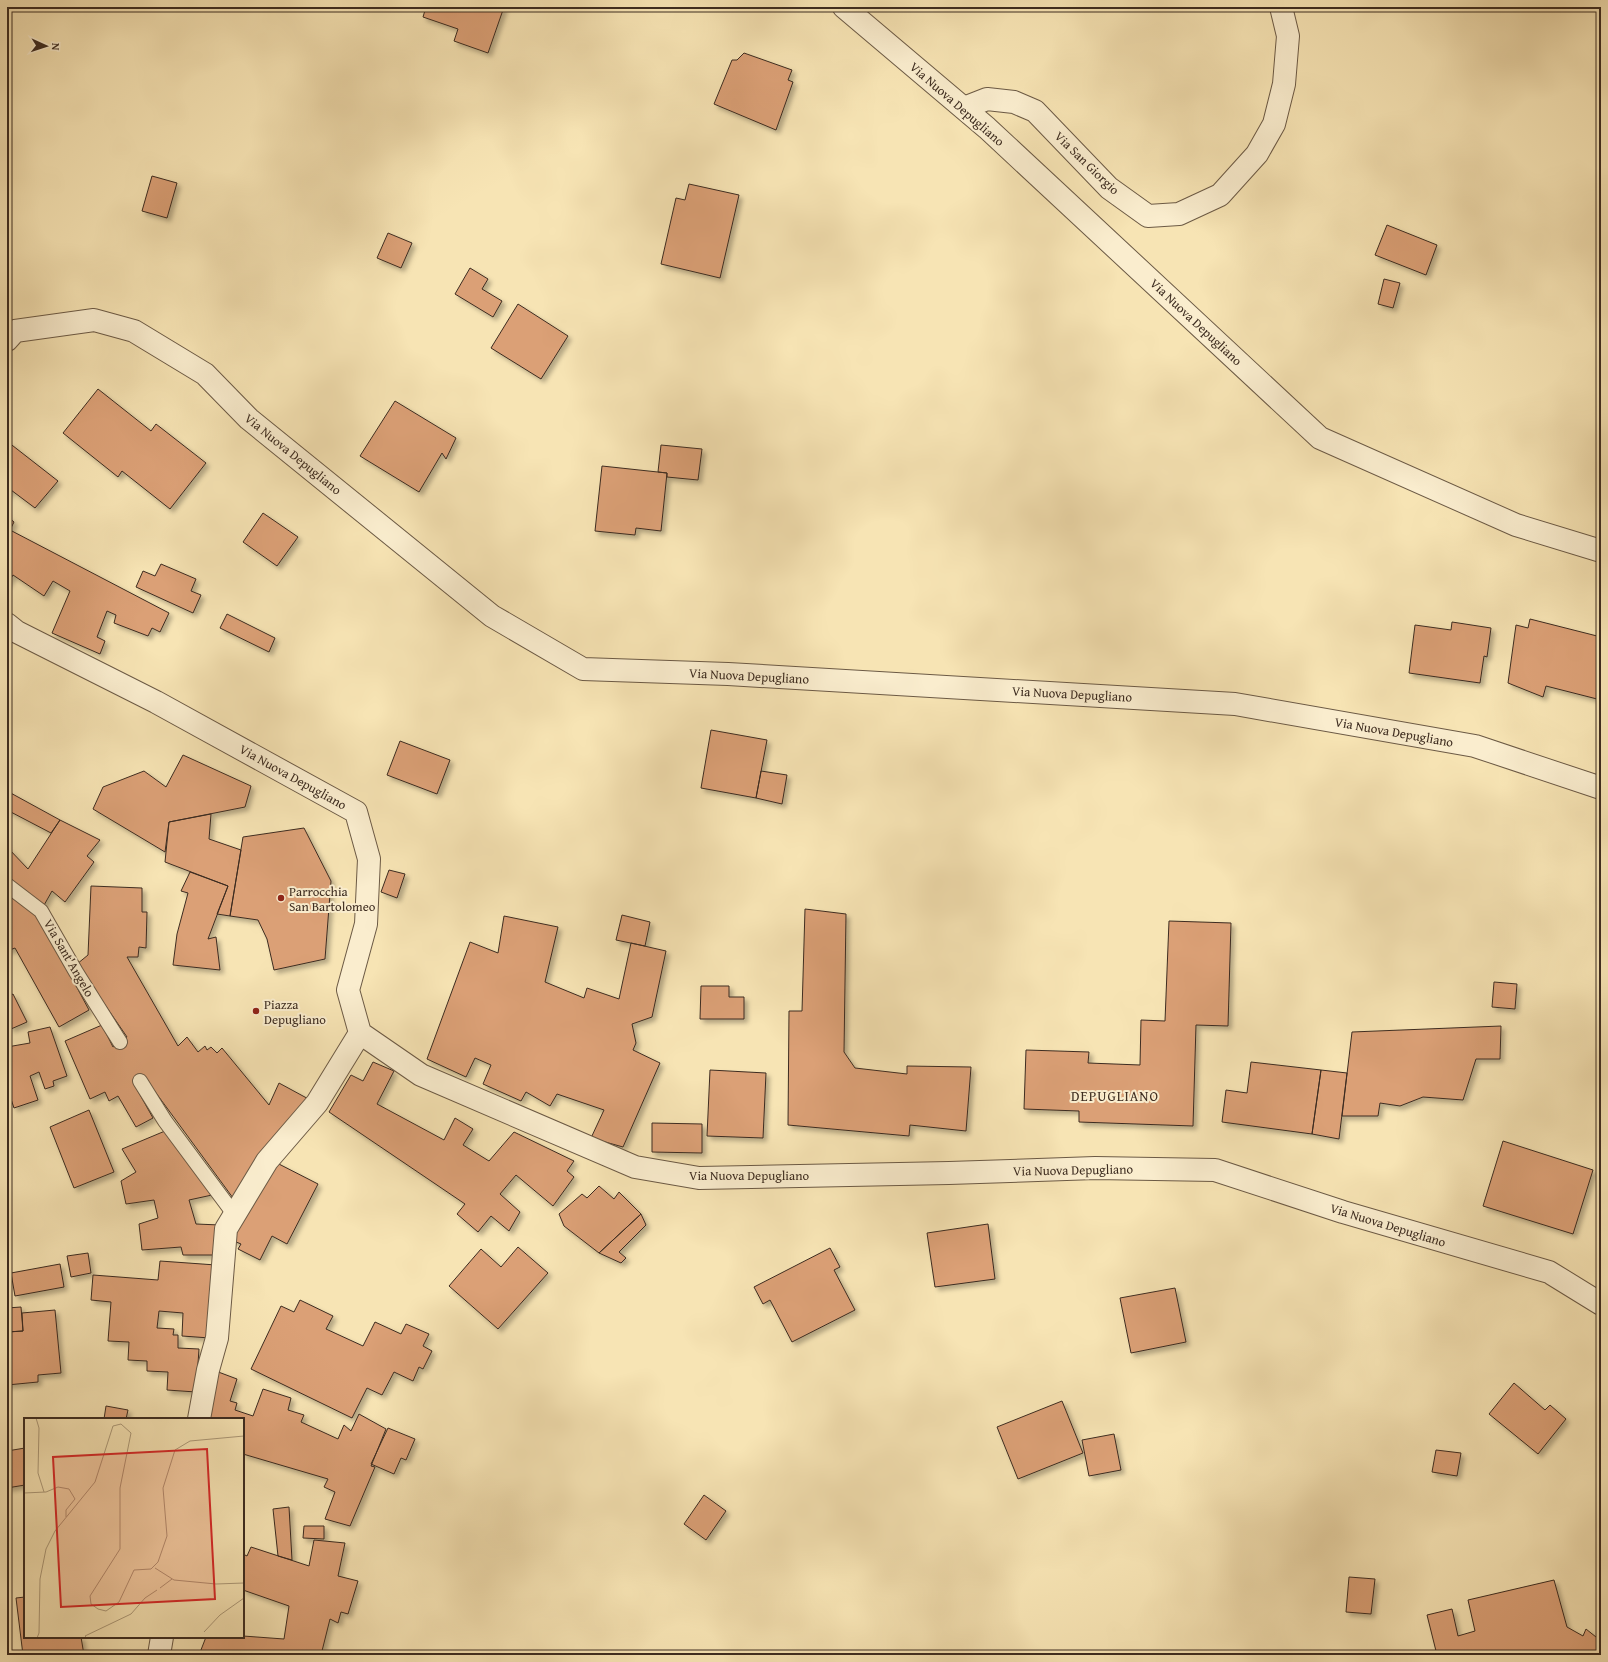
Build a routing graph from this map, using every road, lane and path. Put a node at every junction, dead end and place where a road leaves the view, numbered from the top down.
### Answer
1 (844, 7) edge
2 (1281, 7) edge
3 (964, 108) junction
4 (7, 340) edge
5 (1601, 551) edge
6 (7, 624) edge
7 (1601, 788) edge
8 (7, 885) edge
9 (360, 1032) junction
10 (120, 1042) dead end
11 (140, 1081) dead end
12 (234, 1214) junction
13 (1601, 1304) edge
14 (199, 1418) edge
15 (162, 1638) edge
16 (159, 1655) edge

1 - 3 street, Via Nuova Depugliano
2 - 3 street, Via San Giorgio
3 - 5 street, Via Nuova Depugliano
4 - 7 street, Via Nuova Depugliano
6 - 9 street, Via Nuova Depugliano
8 - 10 lane, Via Sant'Angelo
9 - 12 street
9 - 13 street, Via Nuova Depugliano
11 - 12 lane
12 - 14 street
15 - 16 street

